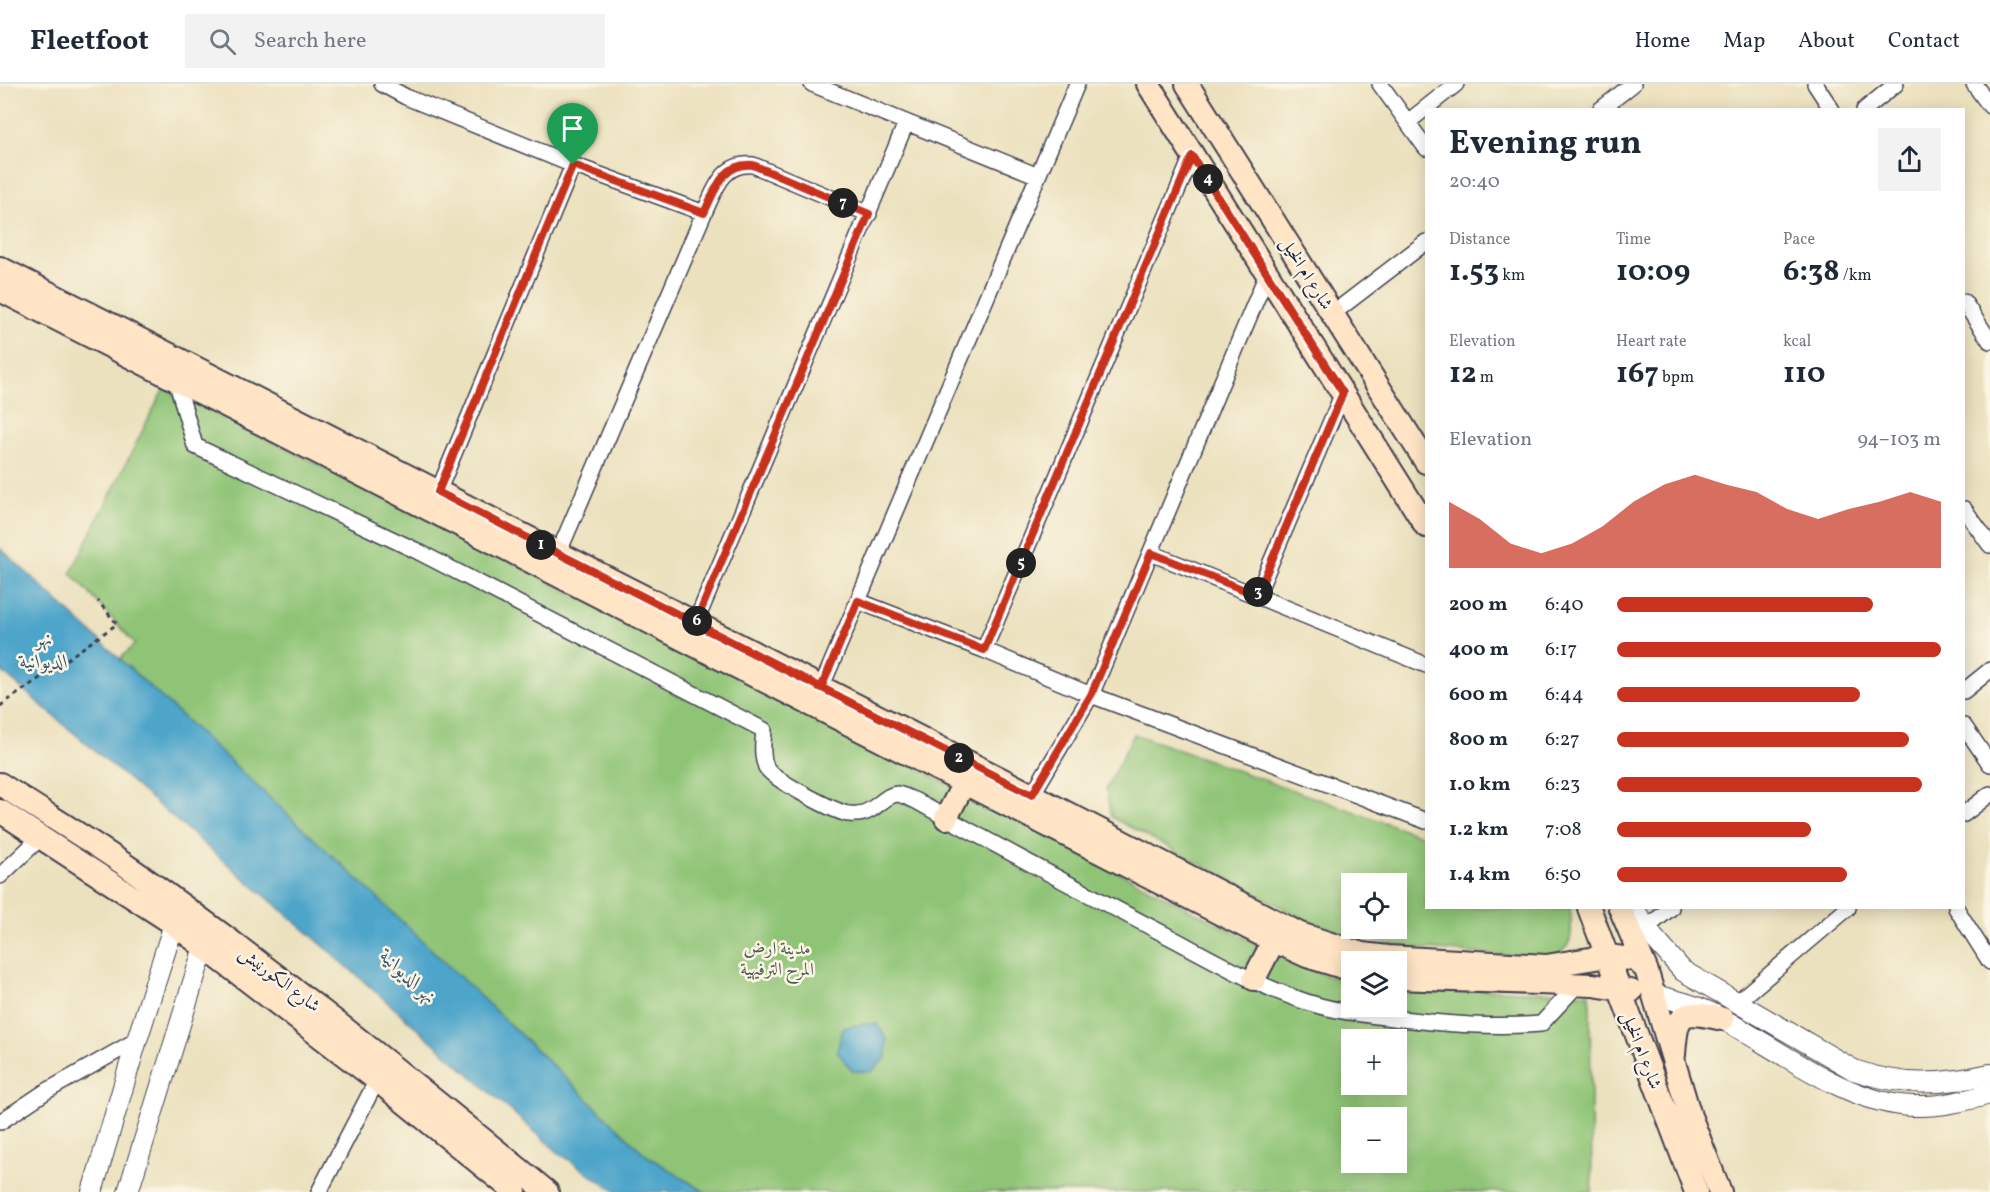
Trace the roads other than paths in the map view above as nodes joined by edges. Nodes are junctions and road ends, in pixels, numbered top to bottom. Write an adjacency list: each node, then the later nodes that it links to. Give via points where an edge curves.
1 (382, 84): 22 (street)
2 (812, 84): 19 (street)
3 (1077, 84): 23 (street)
4 (1148, 84): 21 (main road, شارع ام الخيل)
5 (1187, 84): 31 (main road, شارع ام الخيل)
6 (1380, 84): 18 (street)
7 (1456, 84): 14 (street)
8 (1633, 84): 12 (street)
9 (1815, 84): 15 (street)
10 (1896, 84): 16 (street)
11 (1974, 84): 13 (street)
12 (1610, 106)
13 (1990, 106)
14 (1426, 108)
15 (1831, 108)
16 (1866, 108)
17 (1425, 109): 18 (street)
18 (1408, 122): 20 (street)
19 (906, 123): 23 (street); 25 (street)
20 (1425, 147)
21 (1192, 156): 28 (main road, شارع ام الخيل); 45 (street)
22 (573, 165): 24 (street); 36 (street)
23 (1038, 176): 43 (street)
24 (704, 213): 25 (street, via 720,179 731,168 746,165); 41 (street)
25 (869, 214): 44 (street)
26 (1425, 243): 31 (street)
27 (0, 268): 36 (main road)
28 (1268, 274): 34 (main road, شارع ام الخيل); 40 (street)
29 (0, 290): 33 (main road)
30 (1965, 304): 32 (street)
31 (1332, 314): 35 (main road, شارع ام الخيل)
32 (1990, 341)
33 (176, 380): 53 (main road); 59 (street, via 195,446 415,550 764,730 762,751 766,767 777,779 847,814 875,809 886,798 898,794)
34 (1343, 393): 38 (main road, شارع ام الخيل); 42 (street)
35 (1425, 460)
36 (438, 492): 41 (main road)
37 (1965, 510): 39 (street)
38 (1425, 524)
39 (1988, 538)
40 (1151, 553): 42 (street); 50 (street)
41 (558, 554): 44 (main road)
42 (1257, 595): 46 (street)
43 (858, 601): 45 (street); 48 (street)
44 (695, 624): 48 (main road)
45 (984, 650): 50 (street)
46 (1425, 665)
47 (1990, 670): 49 (street)
48 (821, 688): 56 (main road)
49 (1965, 690)
50 (1091, 695): 56 (street); 60 (street)
51 (1965, 727): 52 (street)
52 (1990, 764)
53 (965, 781): 59 (main road); 73 (main road)
54 (0, 784): 70 (main road, شارع الكورنيش, via 131,869)
55 (1990, 794): 58 (street)
56 (1032, 795): 76 (main road, via 1275,922 1330,945 1362,954 1420,961)
57 (0, 811): 61 (main road, شارع الكورنيش)
58 (1965, 813)
59 (946, 818): 80 (street)
60 (1425, 821)
61 (41, 837): 62 (street); 70 (main road, شارع الكورنيش)
62 (0, 876)
63 (1588, 909): 76 (main road, via 1583,942 1576,954)
64 (1588, 909): 74 (main road, شارع ام الخيل)
65 (1620, 909): 78 (main road, شارع ام الخيل)
66 (1634, 909): 71 (street)
67 (1670, 909): 71 (street)
68 (1847, 909): 84 (street)
69 (1957, 909): 75 (street)
70 (178, 915): 72 (main road, شارع الكورنيش); 86 (street)
71 (1646, 928): 84 (street, via 1683,971)
72 (209, 938): 89 (main road, شارع الكورنيش); 95 (street); 98 (main road, شارع الكورنيش, via 387,1060)
73 (1274, 940): 77 (main road); 80 (main road)
74 (1608, 956): 76 (main road); 78 (main road, via 1637,961); 82 (main road, شارع ام الخيل)
75 (1990, 962)
76 (1557, 965)
77 (1341, 967)
78 (1646, 969): 83 (main road, شارع ام الخيل)
79 (1407, 978): 81 (main road)
80 (1254, 979): 81 (street, via 1321,1006 1482,1027 1542,1024)
81 (1585, 985): 82 (main road); 85 (main road, via 1612,998)
82 (1618, 989): 83 (main road); 85 (main road, شارع ام الخيل)
83 (1654, 995): 84 (street); 87 (main road, شارع ام الخيل)
84 (1730, 1011): 87 (main road, via 1684,1016 1676,1031); 88 (street, via 1876,1078 1928,1083); 90 (street, via 1837,1085 1873,1100 1931,1106)
85 (1628, 1015): 92 (main road, شارع ام الخيل)
86 (137, 1040): 91 (street); 94 (street)
87 (1673, 1062): 93 (main road, شارع ام الخيل)
88 (1990, 1074)
89 (377, 1080): 96 (street); 97 (main road, شارع الكورنيش)
90 (1990, 1094)
91 (0, 1122)
92 (1693, 1184)
93 (1717, 1184)
94 (91, 1191)
95 (129, 1192)
96 (319, 1192)
97 (515, 1192)
98 (547, 1192)

